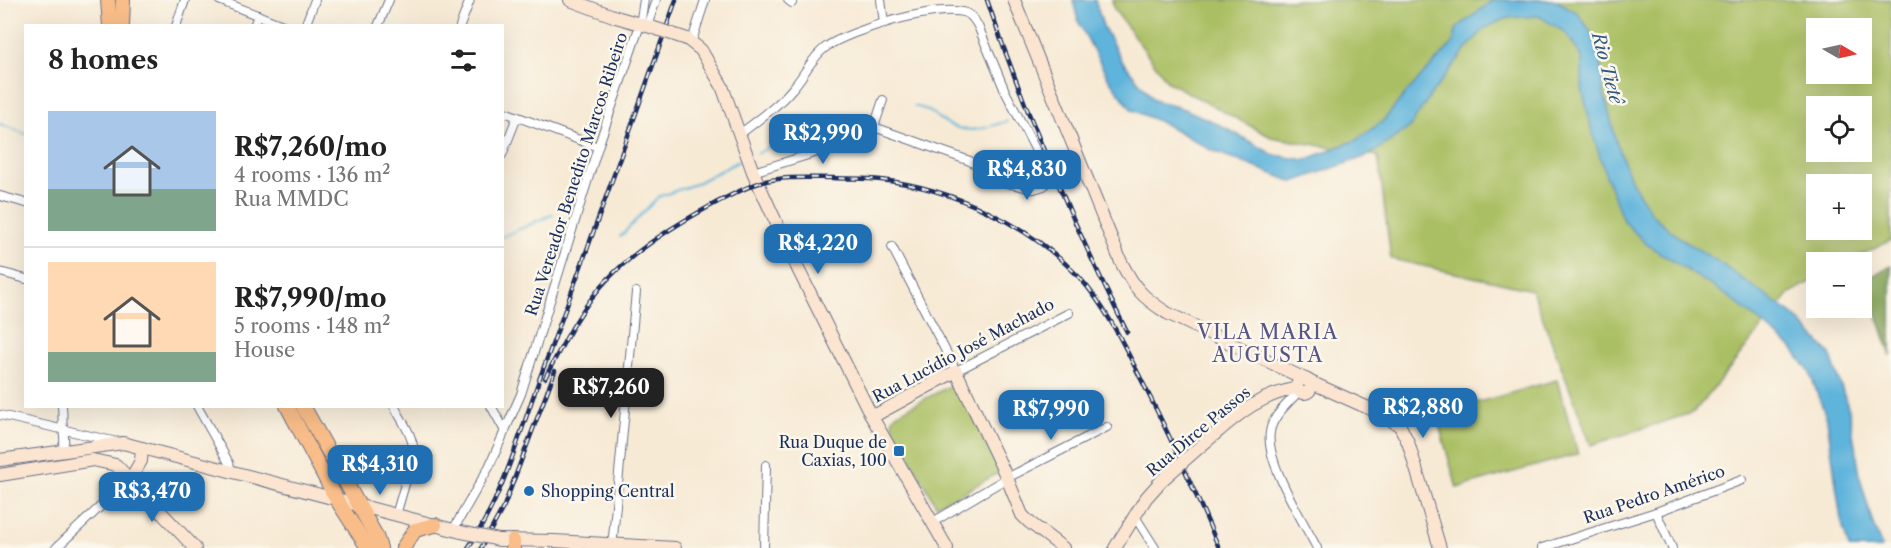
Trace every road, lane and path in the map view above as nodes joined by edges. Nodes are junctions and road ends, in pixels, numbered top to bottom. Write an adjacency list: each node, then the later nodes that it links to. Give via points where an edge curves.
1 (108, 0): 17 (main road)
2 (123, 0): 18 (main road)
3 (185, 0): 19 (street)
4 (219, 0): 14 (street)
5 (315, 0): 22 (street)
6 (390, 0): 23 (street)
7 (470, 0): 24 (street)
8 (570, 0): 25 (main road)
9 (644, 0): 25 (street)
10 (656, 0): 25 (street, Rua Vereador Benedito Marcos Ribeiro)
11 (705, 0): 26 (street)
12 (881, 0): 16 (street)
13 (1014, 0): 43 (main road, via 1132,284 1167,313 1284,369)
14 (237, 3): 15 (street)
15 (258, 15): 20 (street); 21 (street)
16 (884, 23): 30 (street, via 942,12 961,12 974,19 1041,163 1046,177 1044,186 1034,189 1007,183 970,161); 31 (street, via 851,33 825,48 784,98)
17 (110, 24)
18 (122, 24)
19 (177, 24)
20 (255, 24)
21 (280, 24)
22 (306, 24)
23 (379, 24)
24 (461, 24)
25 (647, 26): 26 (main road, bridge); 32 (street, Rua Vereador Benedito Marcos Ribeiro)
26 (689, 40): 31 (main road, via 701,50 717,75)
27 (883, 100): 30 (street)
28 (504, 112): 29 (street)
29 (517, 117): 32 (street); 33 (street)
30 (874, 127): 34 (street, via 863,138)
31 (740, 134): 34 (main road)
32 (598, 147): 54 (street, Rua Vereador Benedito Marcos Ribeiro, via 531,364)
33 (504, 149)
34 (753, 172): 51 (main road)
35 (0, 196): 36 (street)
36 (24, 202)
37 (892, 247): 42 (street)
38 (0, 272): 39 (street)
39 (24, 278)
40 (636, 292): 76 (street)
41 (1069, 312): 42 (street, Rua Lucídio José Machado)
42 (956, 371): 51 (main road, Rua Lucídio José Machado); 64 (main road)
43 (1302, 385): 70 (main road, Rua Dirce Passos, bridge, via 1257,401 1162,480); 86 (street, via 1275,418 1270,447 1275,465); 87 (main road, via 1332,390 1400,426)
44 (62, 408): 53 (street)
45 (197, 408): 61 (street)
46 (288, 408): 66 (main road)
47 (304, 408): 67 (main road)
48 (395, 408): 69 (street, via 410,434 414,453)
49 (492, 408): 54 (street)
50 (0, 415): 53 (street)
51 (872, 417): 71 (main road)
52 (1107, 427): 64 (street)
53 (63, 429): 55 (street); 57 (street, via 64,444)
54 (505, 431): 73 (street, Rua Vereador Benedito Marcos Ribeiro)
55 (123, 443): 56 (main road); 57 (main road); 59 (main road, via 117,451)
56 (142, 448): 61 (main road); 63 (main road, via 141,461)
57 (58, 453): 58 (main road)
58 (0, 460)
59 (116, 465): 62 (main road, via 93,460); 63 (main road)
60 (766, 465): 81 (street)
61 (231, 471): 66 (main road)
62 (0, 475)
63 (131, 478): 77 (street); 78 (main road)
64 (1007, 478): 71 (street); 83 (main road, via 1022,515)
65 (1742, 480): 68 (street, Rua Pedro Américo)
66 (338, 500): 67 (main road); 75 (main road)
67 (357, 505): 69 (main road); 75 (main road)
68 (1656, 512): 88 (street, Rua Pedro Américo); 89 (street)
69 (396, 515): 72 (main road)
70 (1134, 515): 84 (main road, Rua Dirce Passos); 85 (street)
71 (933, 522): 82 (main road)
72 (435, 525): 73 (main road); 79 (main road, via 415,530)
73 (457, 531): 74 (main road, bridge)
74 (509, 543): 76 (main road, via 548,541)
75 (376, 547)
76 (612, 547): 80 (main road)
77 (56, 548)
78 (195, 548)
79 (403, 548)
80 (675, 548)
81 (764, 548)
82 (947, 548)
83 (1063, 548)
84 (1115, 548)
85 (1155, 548)
86 (1317, 548)
87 (1440, 548)
88 (1542, 548)
89 (1672, 548)

